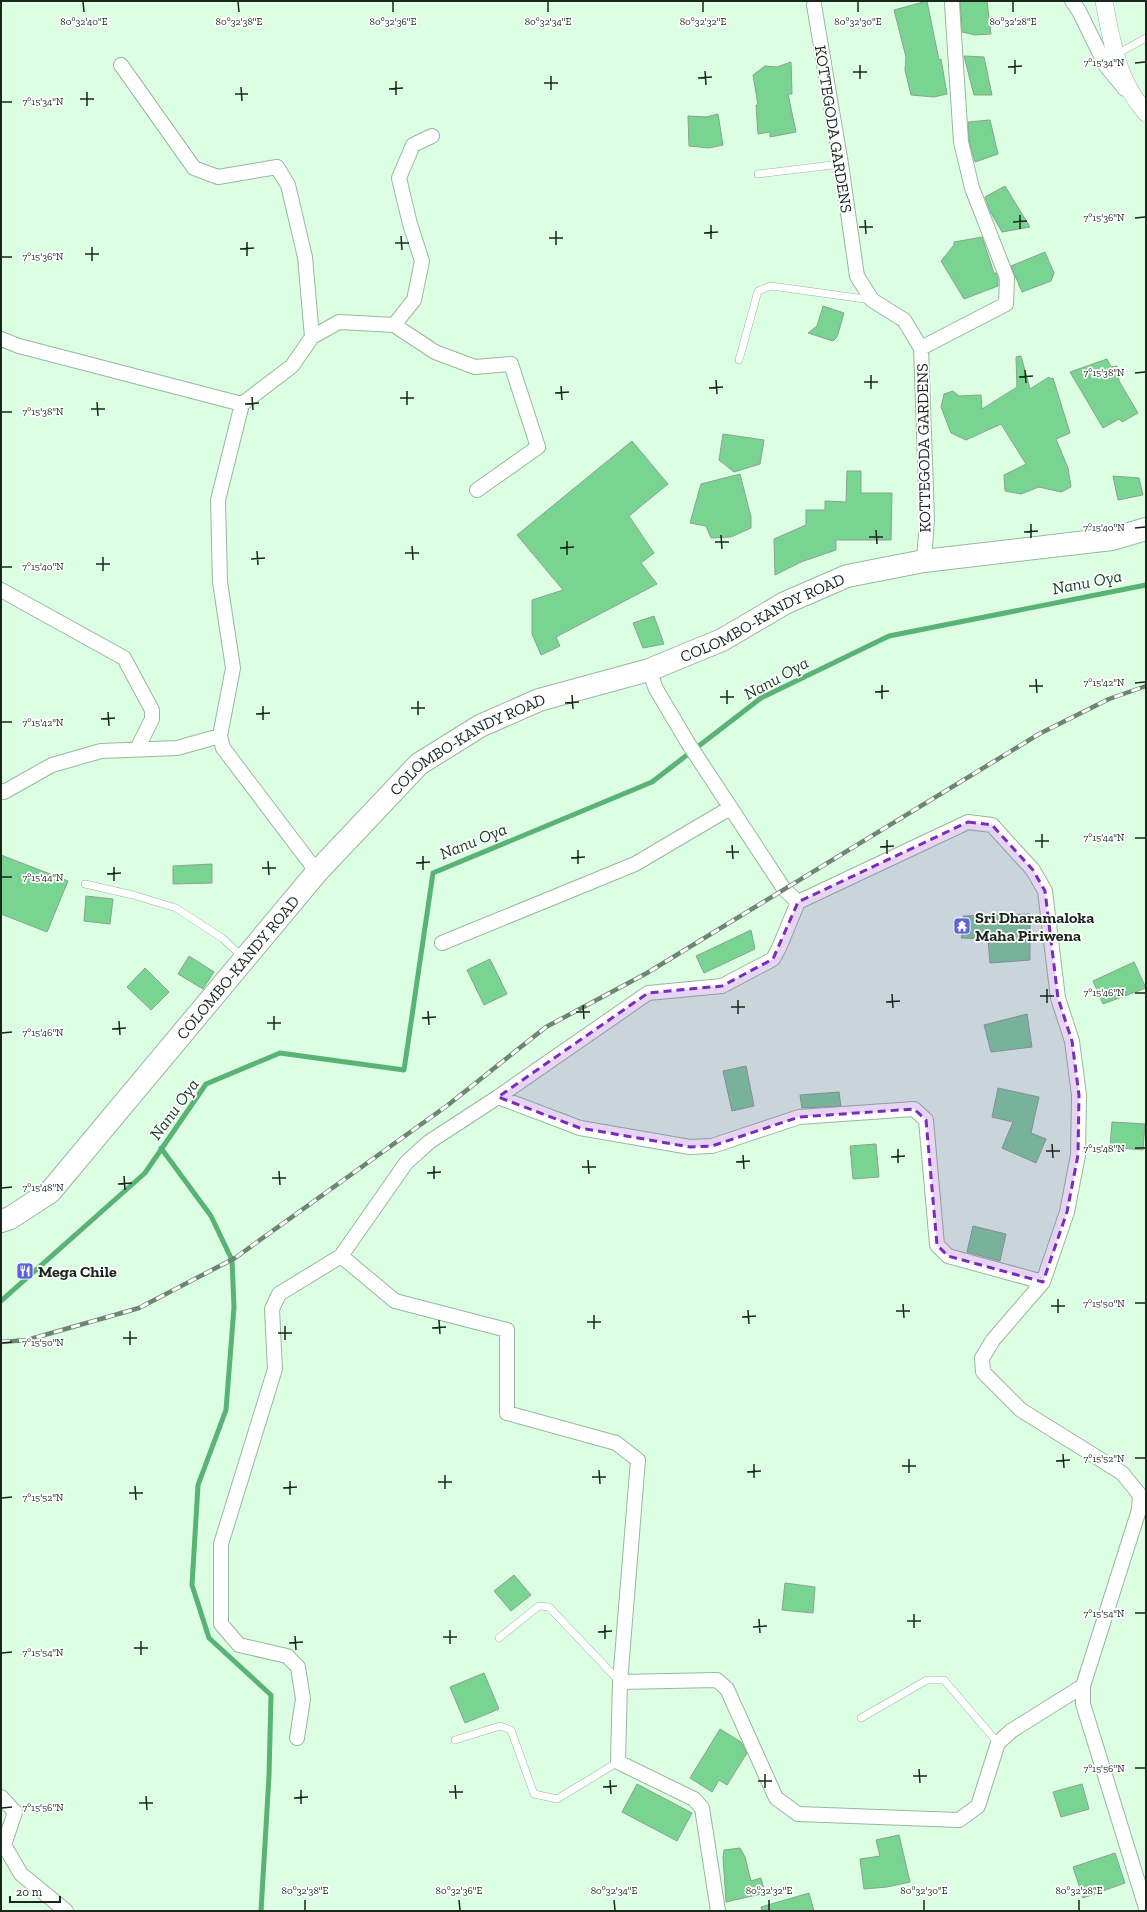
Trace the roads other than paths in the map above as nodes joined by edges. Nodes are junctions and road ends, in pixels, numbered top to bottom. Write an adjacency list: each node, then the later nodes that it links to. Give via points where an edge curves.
1 (1072, 1): 8 (street, via 1106,66)
2 (1104, 1): 6 (street)
3 (952, 4): 17 (street, via 961,142 972,188 1007,278 1006,304)
4 (814, 5): 11 (street, KOTTEGODA GARDENS)
5 (1146, 38): 6 (lane)
6 (1115, 55): 8 (street)
7 (121, 65): 15 (street, via 194,168 218,177 277,168 288,186 305,258)
8 (1133, 98): 9 (street)
9 (1146, 113)
10 (432, 136): 14 (street, via 413,145 398,178 422,262 414,300)
11 (841, 164): 12 (lane); 13 (street, KOTTEGODA GARDENS, via 857,276)
12 (758, 174)
13 (872, 300): 17 (street, KOTTEGODA GARDENS, via 904,320); 18 (lane, via 771,286 758,290)
14 (394, 325): 15 (street, via 339,322); 20 (street, via 435,352 475,366 511,364 538,447)
15 (312, 337): 19 (street, via 292,366)
16 (1, 340): 19 (street)
17 (921, 348): 22 (street, KOTTEGODA GARDENS, via 927,519)
18 (739, 360)
19 (242, 404): 25 (street, via 218,500 220,582 233,668)
20 (477, 490)
21 (1146, 529): 22 (highway, COLOMBO-KANDY ROAD, via 1112,539)
22 (924, 561): 24 (highway, COLOMBO-KANDY ROAD, via 847,576 785,603 722,640)
23 (1, 590): 26 (street, via 124,658 152,710 152,719)
24 (649, 670): 28 (street, via 656,689); 29 (highway, COLOMBO-KANDY ROAD, via 539,700 480,726 419,764)
25 (220, 736): 26 (street, via 176,748); 29 (street, via 223,748)
26 (137, 749): 27 (street, via 100,751 52,765 4,792)
27 (1, 791)
28 (730, 808): 31 (street, via 784,889); 32 (street, via 635,864)
29 (317, 872): 33 (highway, COLOMBO-KANDY ROAD)
30 (85, 884): 33 (lane, via 176,908 222,938)
31 (798, 902): 34 (street, via 773,959 722,986 648,993); 37 (street, via 968,822 992,825 1033,870 1045,891 1058,998 1072,1041 1079,1096 1078,1155 1067,1212)
32 (442, 943)
33 (245, 959): 35 (highway, COLOMBO-KANDY ROAD, via 50,1192 10,1218)
34 (498, 1097): 36 (street, via 429,1142 406,1163); 37 (street, via 580,1128 690,1147 712,1146 799,1117 914,1109 926,1120 937,1245 948,1256)
35 (1, 1220)
36 (341, 1256): 40 (street, via 395,1301 507,1330 507,1413 616,1443 638,1460); 43 (street, via 279,1294 272,1309 275,1369 221,1544 220,1624 239,1645 287,1656 298,1667 302,1699)
37 (1043, 1282): 38 (street, via 993,1340 982,1358 983,1372 1021,1410 1122,1473)
38 (1143, 1494): 41 (street)
39 (499, 1638): 40 (lane, via 539,1606 549,1607)
40 (620, 1682): 45 (street, via 717,1680 728,1689 776,1798 798,1814 959,1820 978,1806); 46 (street)
41 (1083, 1686): 45 (street, via 1011,1731); 48 (street, via 1083,1704)
42 (862, 1718): 45 (lane, via 927,1680 944,1680)
43 (297, 1738)
44 (455, 1740): 46 (lane, via 500,1726 511,1730 534,1794 557,1799)
45 (998, 1743)
46 (618, 1762): 50 (street, via 694,1799 702,1808)
47 (1, 1797): 49 (street, via 15,1812 4,1845 21,1874)
48 (1146, 1908)
49 (66, 1911)
50 (718, 1911)

